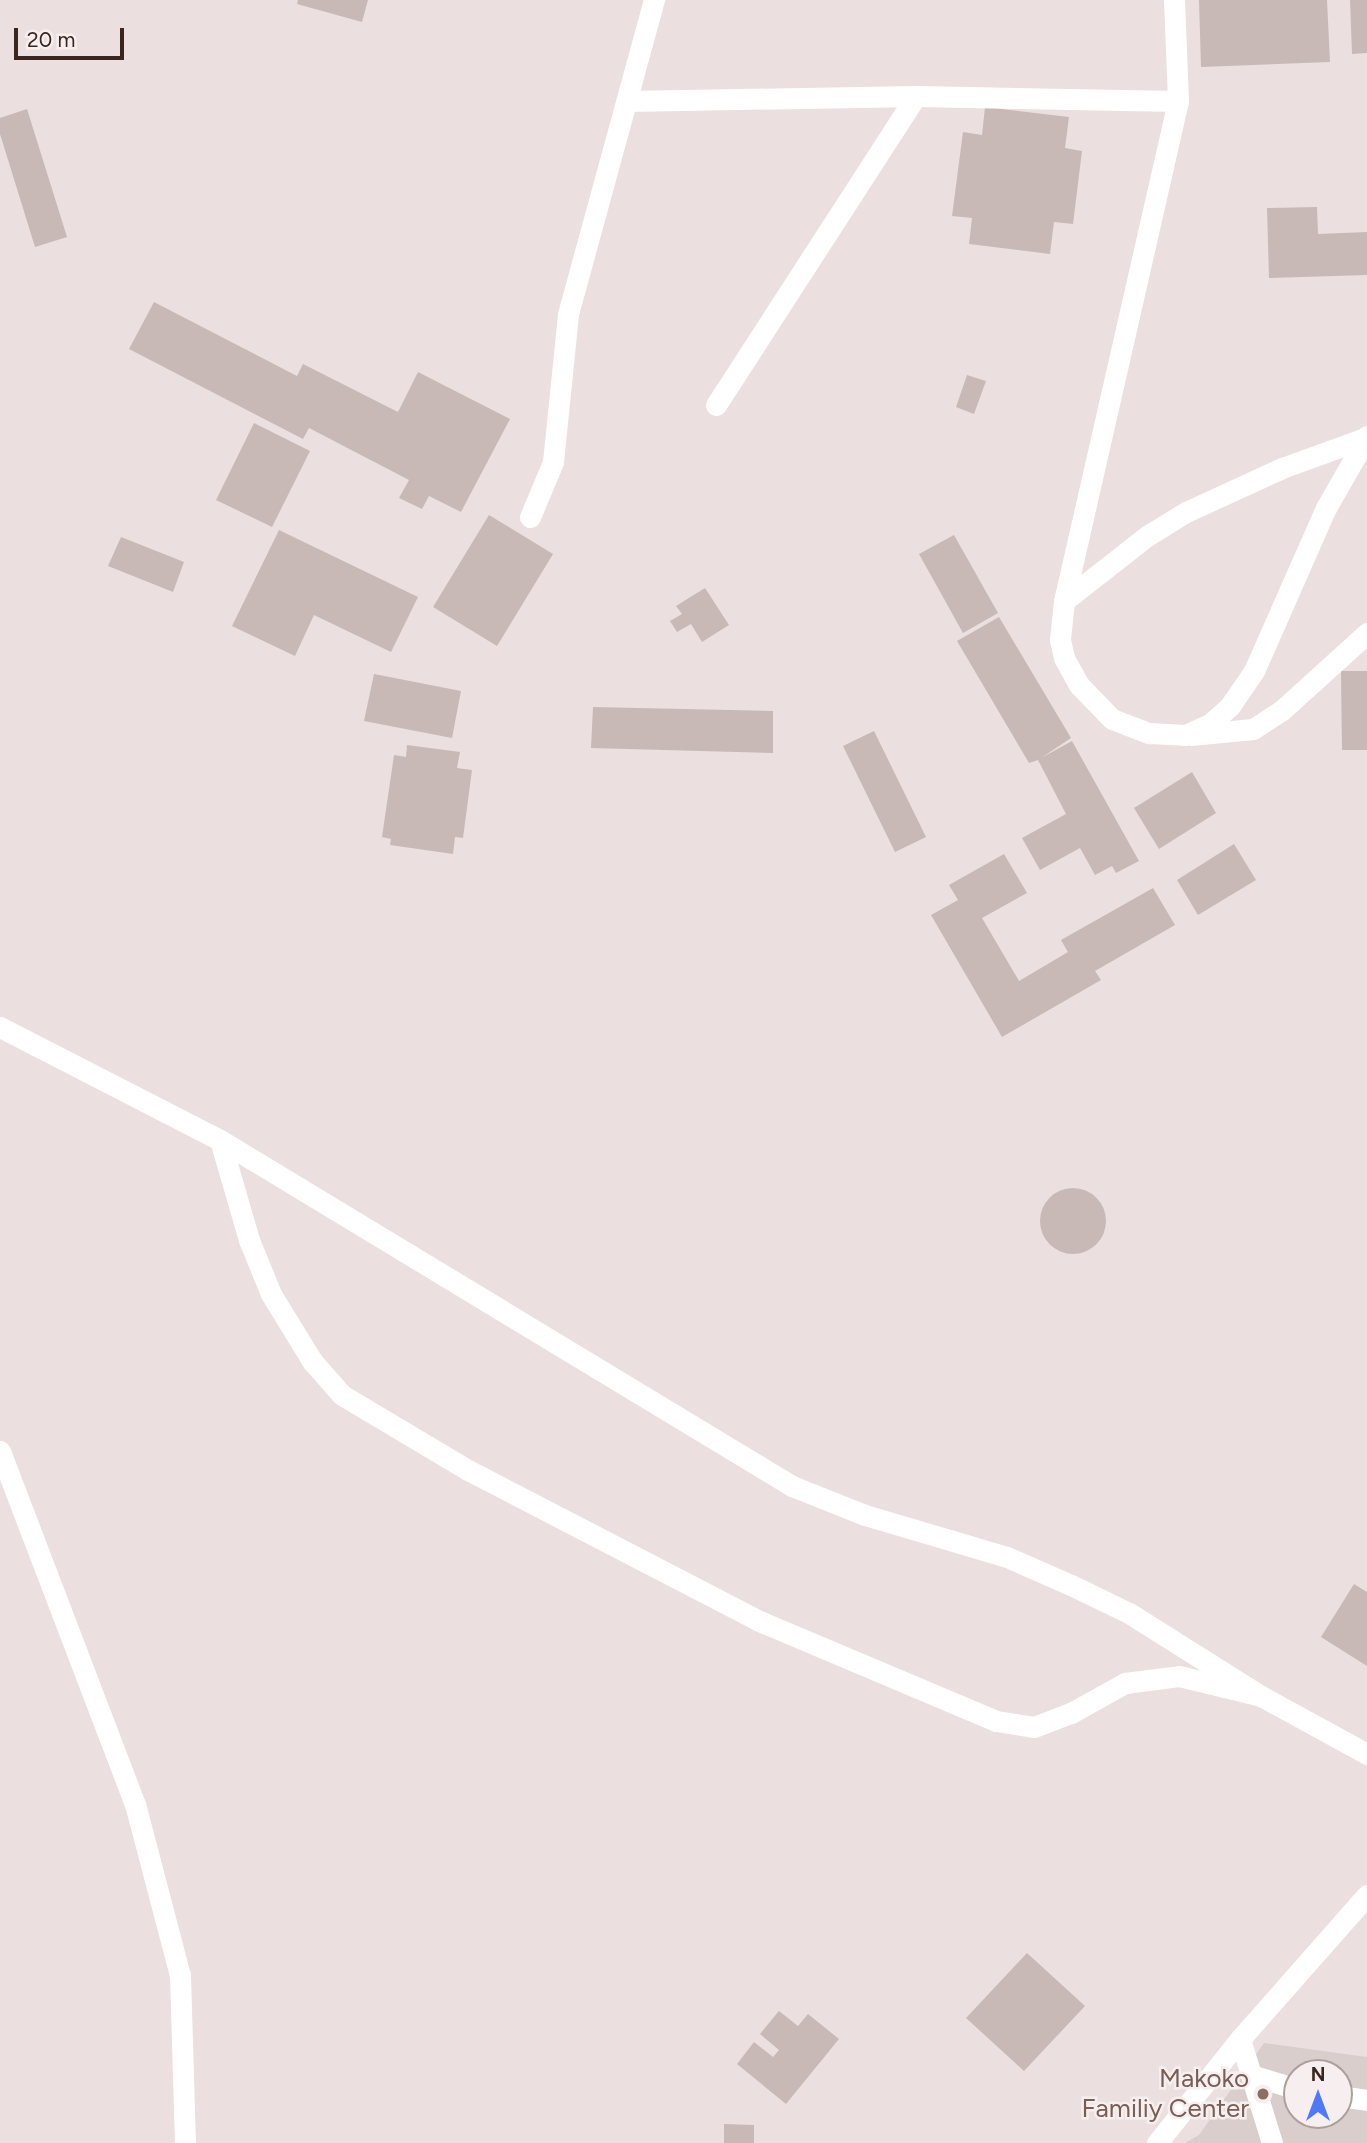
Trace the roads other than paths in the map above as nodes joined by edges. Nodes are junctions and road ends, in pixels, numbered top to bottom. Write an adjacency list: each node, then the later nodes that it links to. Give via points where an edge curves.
1 (654, 0): 4 (street)
2 (1174, 0): 5 (street)
3 (916, 96): 4 (street); 5 (street); 6 (street)
4 (627, 101): 8 (street, via 590,222 563,337 553,462)
5 (1178, 101): 9 (street)
6 (716, 405)
7 (1366, 437): 9 (street, via 1282,468 1186,512 1147,536); 11 (street, via 1326,508 1255,671 1230,706 1210,724)
8 (530, 517)
9 (1065, 601): 11 (street, via 1060,640 1064,659 1079,685 1112,719 1149,733)
10 (1367, 634): 11 (street, via 1281,712 1253,729)
11 (1185, 735)
12 (6, 1033): 13 (street)
13 (220, 1140): 15 (street, via 792,1486 865,1515 1007,1558 1071,1585 1129,1613); 15 (street, via 249,1240 271,1294 312,1361 342,1395 468,1470 757,1620 996,1721 1034,1727 1125,1683 1154,1676 1179,1676)
14 (0, 1451): 21 (street, via 135,1804 180,1975)
15 (1261, 1696): 16 (street)
16 (1367, 1754)
17 (1367, 1895): 18 (street)
18 (1240, 2039): 19 (street); 22 (street)
19 (1251, 2075): 20 (street); 23 (street)
20 (1283, 2085)
21 (186, 2143)
22 (1157, 2143)
23 (1272, 2143)

